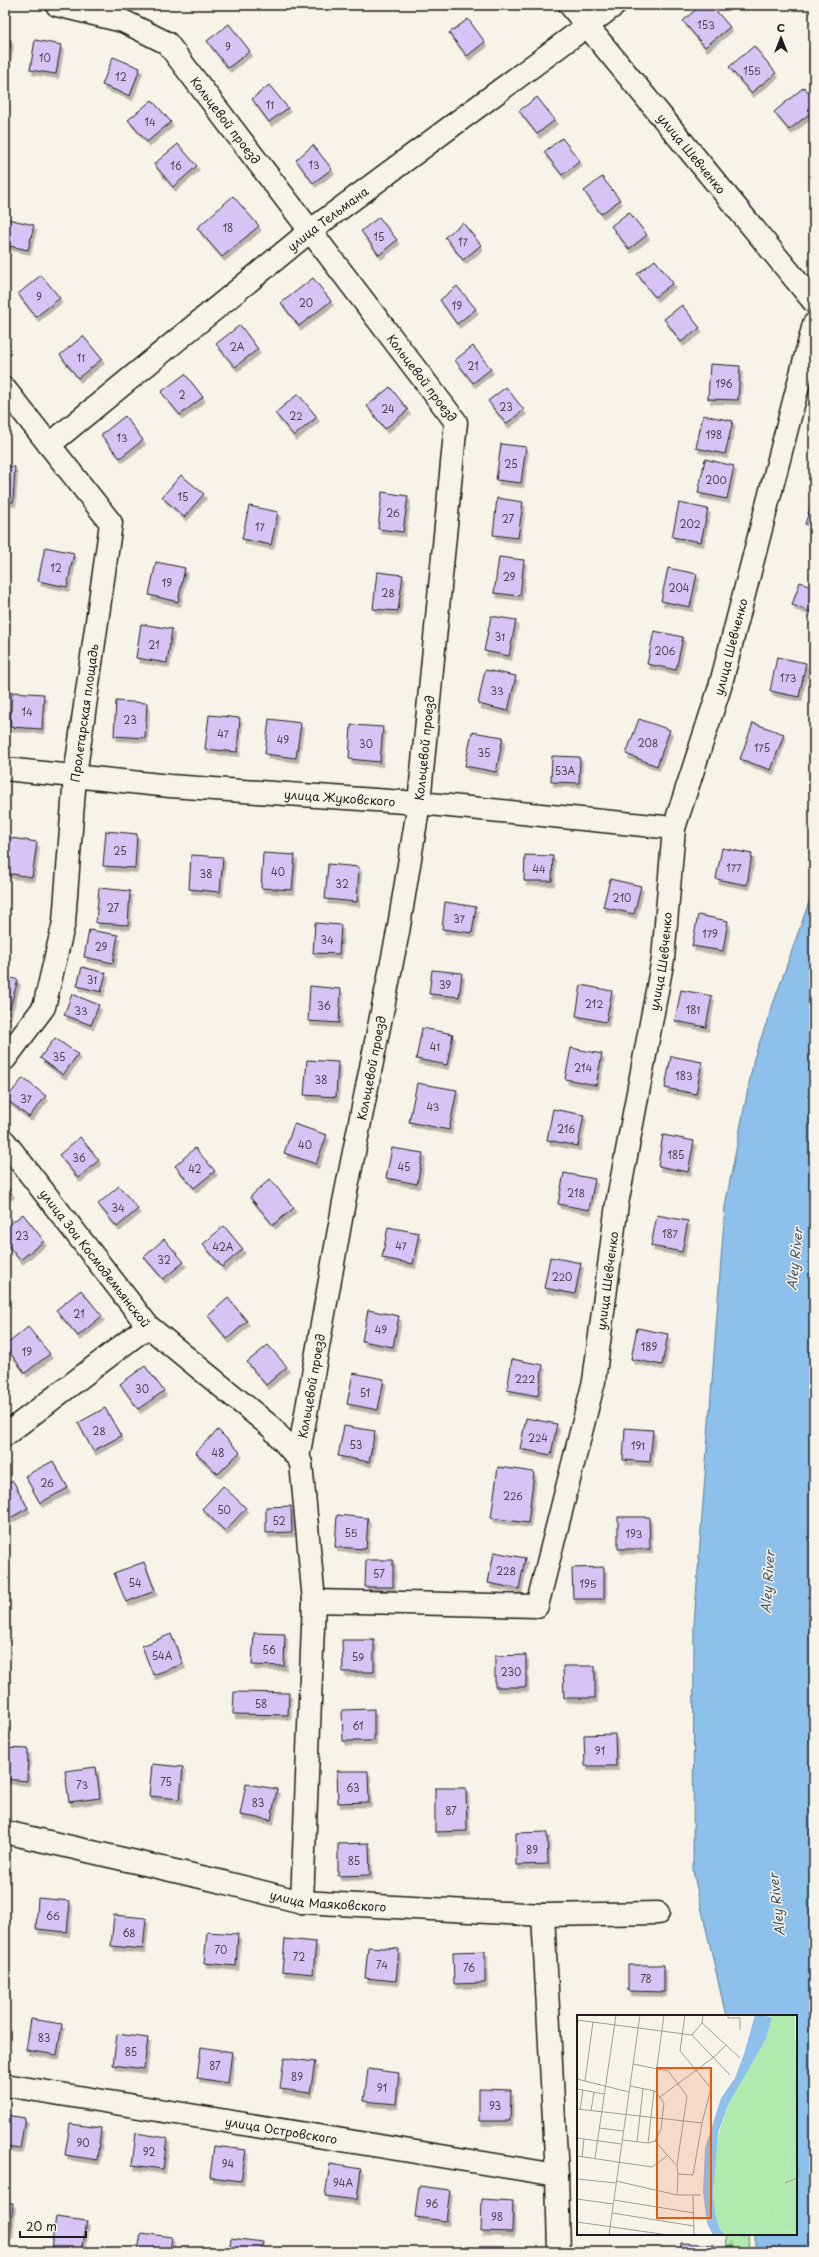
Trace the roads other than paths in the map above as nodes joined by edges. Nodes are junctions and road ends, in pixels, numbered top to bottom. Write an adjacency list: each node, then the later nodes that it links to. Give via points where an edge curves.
1 (57, 5): 5 (street, Кольцевой проезд, via 123,21 167,43)
2 (570, 5): 4 (street, улица Шевченко)
3 (615, 5): 4 (street, улица Тельмана)
4 (586, 25): 5 (street, улица Тельмана); 6 (street, улица Шевченко)
5 (310, 231): 9 (street, улица Тельмана); 12 (street, Кольцевой проезд, via 456,422)
6 (814, 302)
7 (814, 324): 13 (street, улица Шевченко, via 720,688)
8 (5, 390): 9 (street, Пролетарская площадь)
9 (49, 445): 11 (street, Пролетарская площадь, via 111,523)
10 (5, 769): 11 (street, улица Жуковского)
11 (75, 776): 12 (street, улица Жуковского, via 170,786); 14 (street, Пролетарская площадь, via 64,922 44,1007)
12 (419, 803): 13 (street, улица Жуковского); 18 (street, Кольцевой проезд, via 398,932 344,1202)
13 (674, 828): 19 (street, улица Шевченко, via 663,959 617,1204 594,1381 537,1606)
14 (5, 1059)
15 (5, 1142): 16 (street, улица Зои Космодемьянской)
16 (148, 1326): 17 (street, улица Зои Космодемьянской); 18 (street, Кольцевой проезд, via 271,1427)
17 (5, 1435)
18 (298, 1458): 19 (street, via 301,1463)
19 (314, 1601): 21 (street)
20 (5, 1832): 21 (street, улица Маяковского)
21 (302, 1902): 23 (street, улица Маяковского)
22 (658, 1913): 23 (street, улица Маяковского)
23 (543, 1915): 25 (street)
24 (5, 2085): 25 (street, улица Островского)
25 (557, 2175): 26 (street)
26 (559, 2252)

